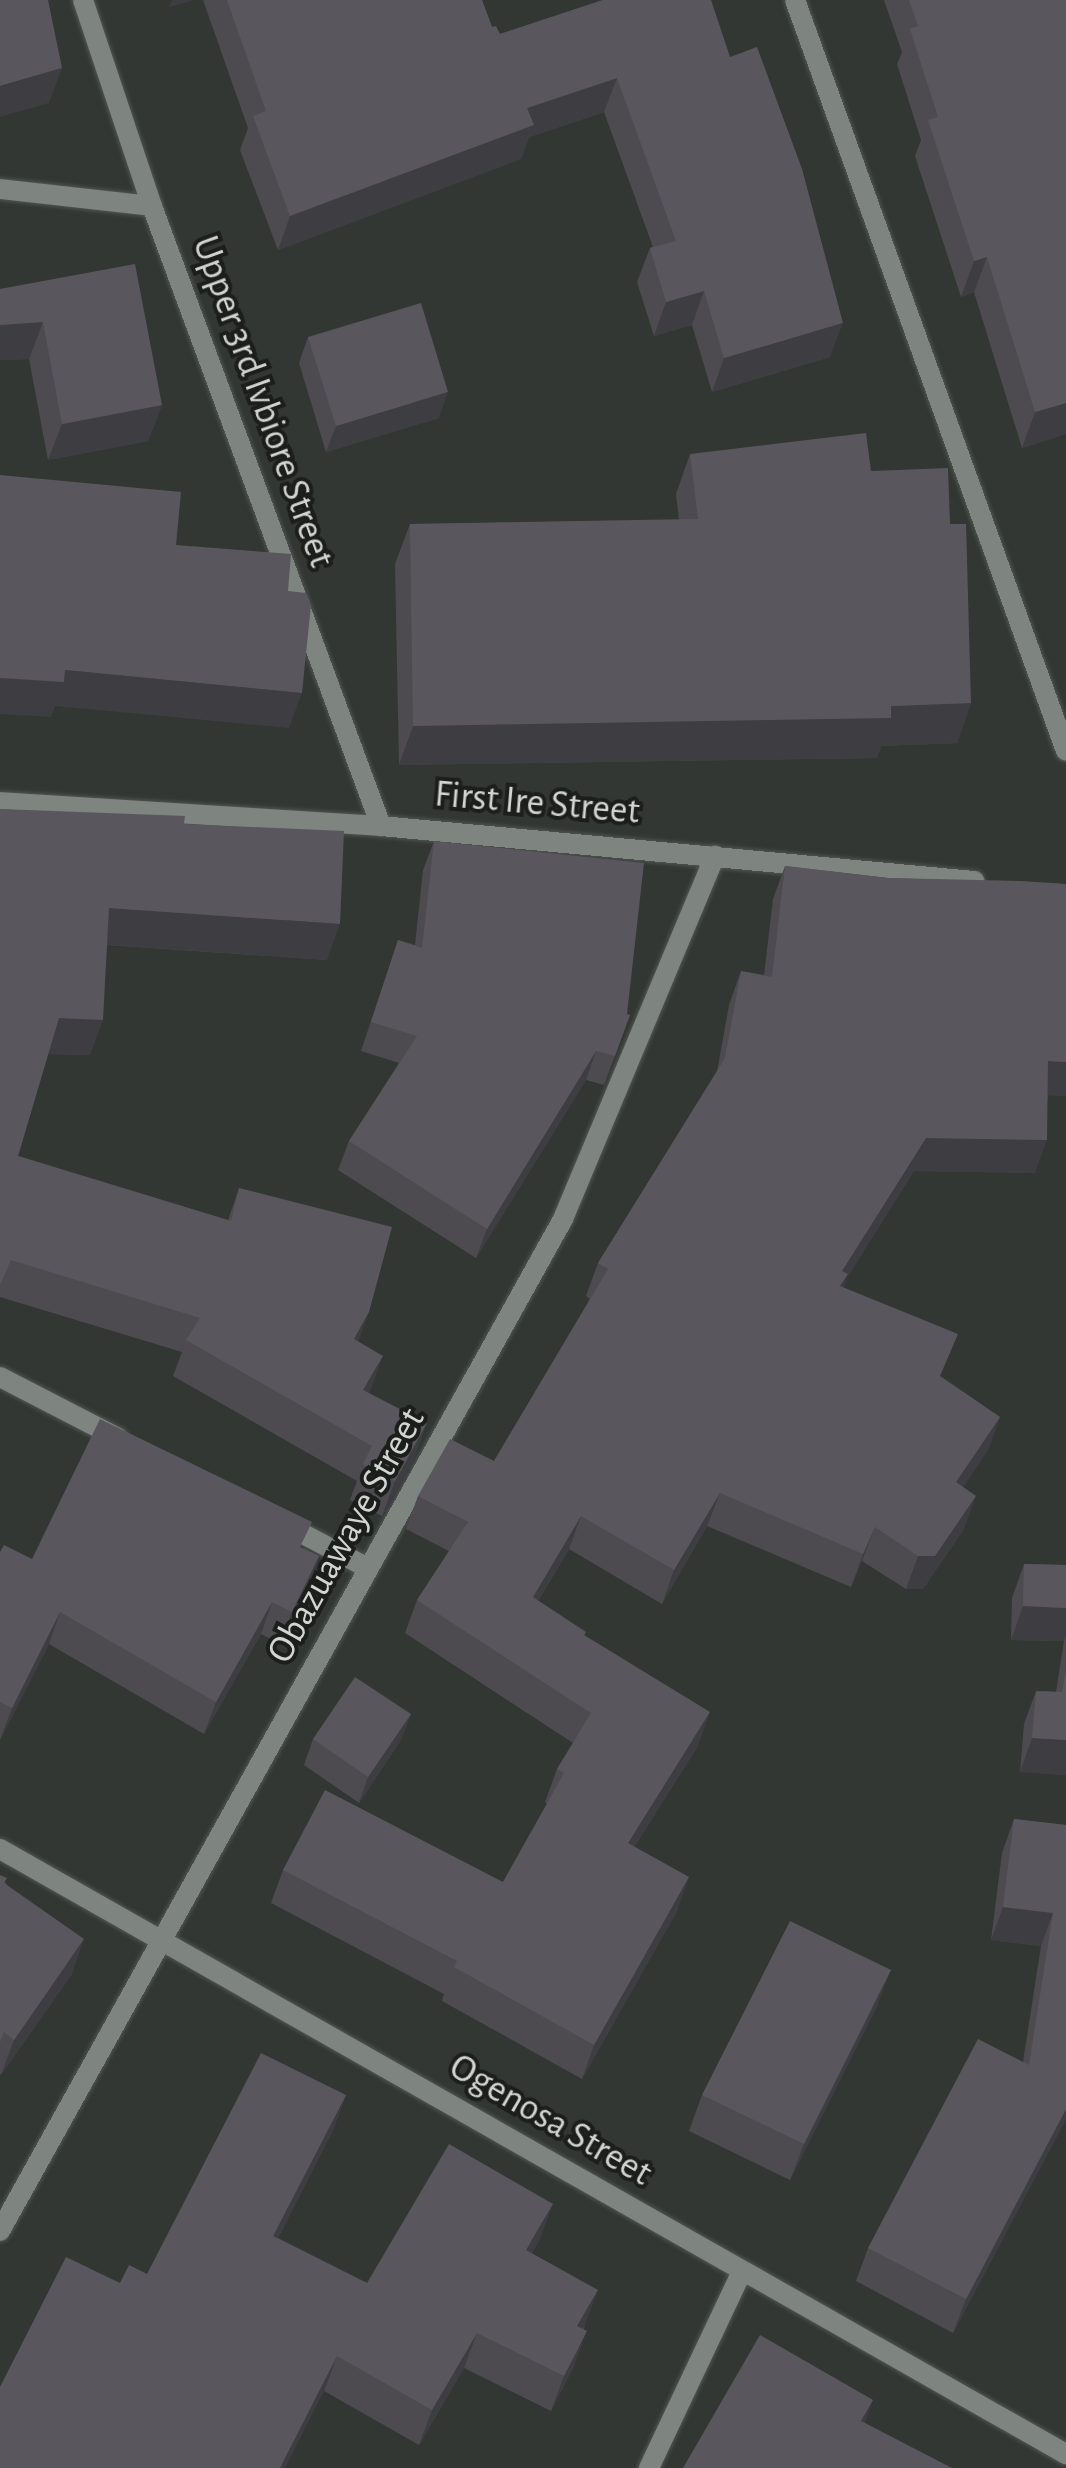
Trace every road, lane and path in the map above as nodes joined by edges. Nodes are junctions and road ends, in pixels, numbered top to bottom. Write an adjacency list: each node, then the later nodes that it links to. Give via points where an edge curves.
1 (82, 0): 4 (street, Upper 3rd Ivbiore Street)
2 (795, 0): 5 (street)
3 (0, 189): 4 (street)
4 (152, 206): 7 (street, Upper 3rd Ivbiore Street)
5 (1066, 751)
6 (0, 802): 7 (street, First Ire Street)
7 (380, 826): 8 (street, First Ire Street)
8 (715, 856): 9 (street, First Ire Street); 13 (street, Obazuawaye Street, via 563,1219)
9 (988, 883)
10 (0, 1377): 11 (street)
11 (140, 1450)
12 (263, 1514): 13 (street)
13 (368, 1568): 15 (street, Obazuawaye Street)
14 (0, 1850): 15 (street, Ogenosa Street)
15 (161, 1940): 16 (street, Obazuawaye Street); 17 (street, Ogenosa Street)
16 (0, 2231)
17 (742, 2271): 18 (street, Ogenosa Street); 19 (street)
18 (1066, 2454)
19 (649, 2468)

